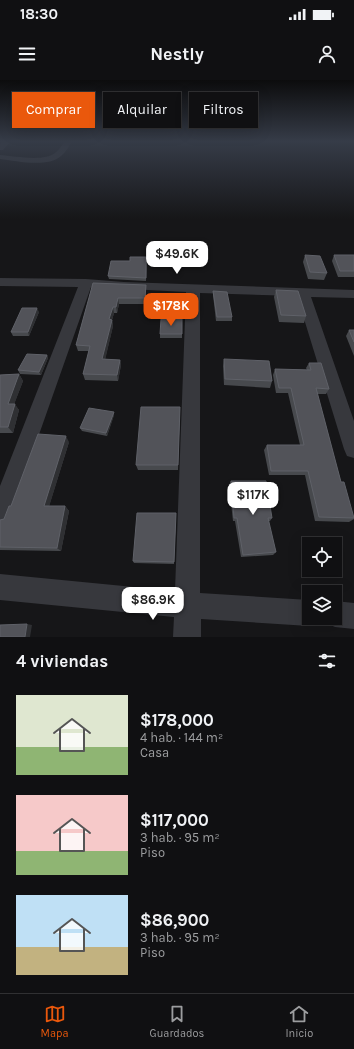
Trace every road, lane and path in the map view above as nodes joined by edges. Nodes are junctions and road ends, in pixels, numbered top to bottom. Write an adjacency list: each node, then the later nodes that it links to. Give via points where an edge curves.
1 (0, 282): 2 (street)
2 (86, 284): 3 (street); 7 (street)
3 (193, 288): 4 (street); 9 (street)
4 (303, 293): 5 (street); 6 (street)
5 (354, 294)
6 (354, 449)
7 (0, 514)
8 (0, 587): 9 (street)
9 (187, 605): 10 (street); 13 (street)
10 (302, 613)
11 (342, 615): 12 (street)
12 (354, 616)
13 (187, 637)

